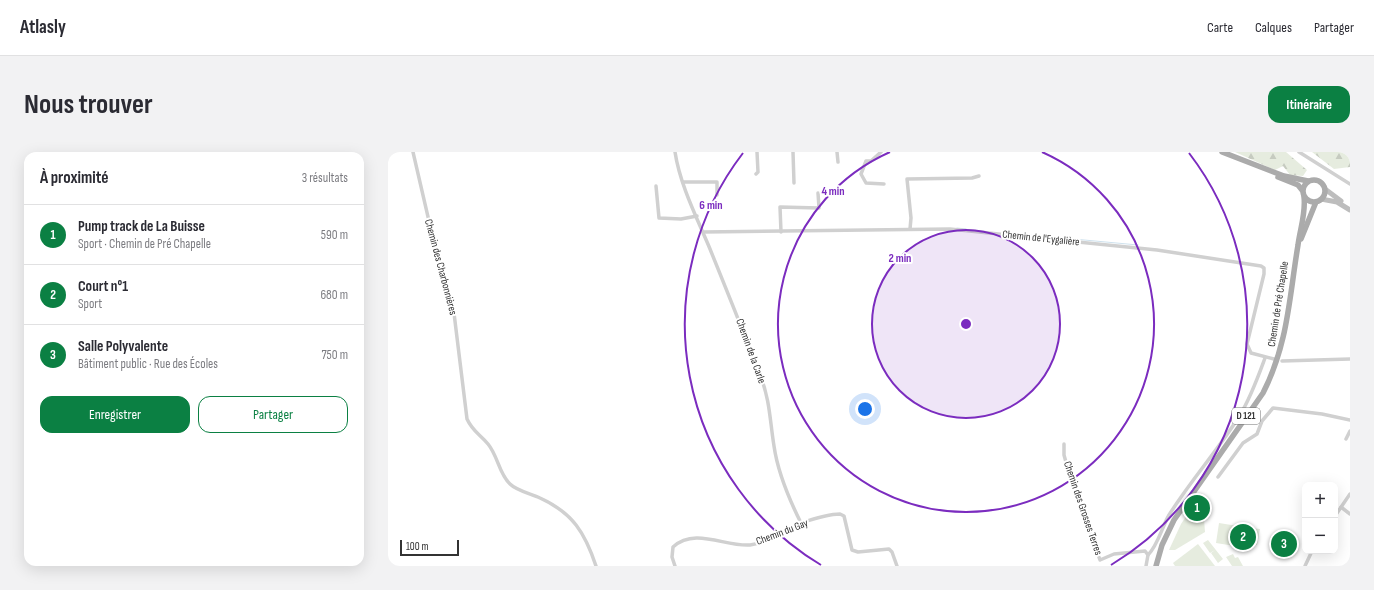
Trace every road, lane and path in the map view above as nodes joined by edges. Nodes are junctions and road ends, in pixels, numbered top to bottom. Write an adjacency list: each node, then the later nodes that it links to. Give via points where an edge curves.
1 (413, 152): 47 (street, Chemin des Charbonnières, via 438,260 453,305 468,419 472,429 489,445 510,485 553,504 571,517 589,545)
2 (675, 152): 14 (street, Chemin de la Carle)
3 (756, 152): 11 (street)
4 (793, 152): 15 (street)
5 (837, 152): 9 (street)
6 (881, 152): 16 (street, via 871,161 866,161 861,174 866,183)
7 (1222, 152): 10 (main road)
8 (1299, 152): 17 (street)
9 (838, 162)
10 (1265, 170): 13 (main road); 20 (main road, via 1286,182 1298,185)
11 (756, 174)
12 (979, 176): 27 (street, via 906,179)
13 (1308, 181): 19 (main road, via 1319,181); 20 (main road)
14 (683, 182): 22 (street, via 717,182); 26 (street, Chemin de la Carle)
15 (794, 183)
16 (884, 184)
17 (1350, 184)
18 (656, 186): 26 (street, via 659,218 681,219)
19 (1325, 189): 24 (main road); 25 (main road)
20 (1302, 190): 23 (main road)
21 (818, 193): 29 (street, via 819,208 780,207)
22 (717, 195)
23 (1304, 197): 24 (main road, via 1311,202); 30 (main road, Chemin de Pré Chapelle / D 121, via 1306,208)
24 (1318, 201): 25 (main road, via 1337,202); 30 (main road, Chemin de Pré Chapelle / D 121)
25 (1350, 209)
26 (696, 216): 28 (street, Chemin de la Carle)
27 (910, 229): 29 (street, Chemin de l'Eygalière); 31 (street, Chemin de l'Eygalière, via 950,229 1125,247 1261,266 1264,268 1264,274 1247,344 1251,354)
28 (703, 232): 29 (street, Chemin de l'Eygalière); 44 (street, Chemin de la Carle, via 760,375 768,400 780,474)
29 (781, 232)
30 (1297, 251): 51 (main road, Chemin de Pré Chapelle / D 121, via 1283,340 1273,372 1263,393 1174,520 1162,545)
31 (1265, 358): 32 (street, Chemin de l'Eygalière); 46 (street, via 1240,416 1169,516 1153,550)
32 (1274, 359)
33 (1350, 360): 34 (street)
34 (1282, 361)
35 (1350, 420): 39 (street, via 1273,408 1262,421 1257,434 1242,443)
36 (1350, 431): 37 (street)
37 (1346, 439)
38 (1064, 444): 46 (street, Chemin des Grosses Terres, via 1064,455 1071,480 1100,560 1114,554 1145,551)
39 (1218, 477)
40 (1350, 494): 41 (street)
41 (1341, 507): 42 (street); 43 (street)
42 (1338, 512)
43 (1350, 514)
44 (801, 523): 48 (street, Chemin du Gay, via 769,539 750,545 710,538 694,538 678,543 673,547); 49 (street, Chemin du Gay, via 840,514 844,516 852,550 858,552 889,549)
45 (1311, 554): 52 (street)
46 (1148, 555): 50 (street)
47 (596, 566)
48 (675, 566)
49 (897, 566)
50 (1146, 566)
51 (1156, 566)
52 (1305, 566)

